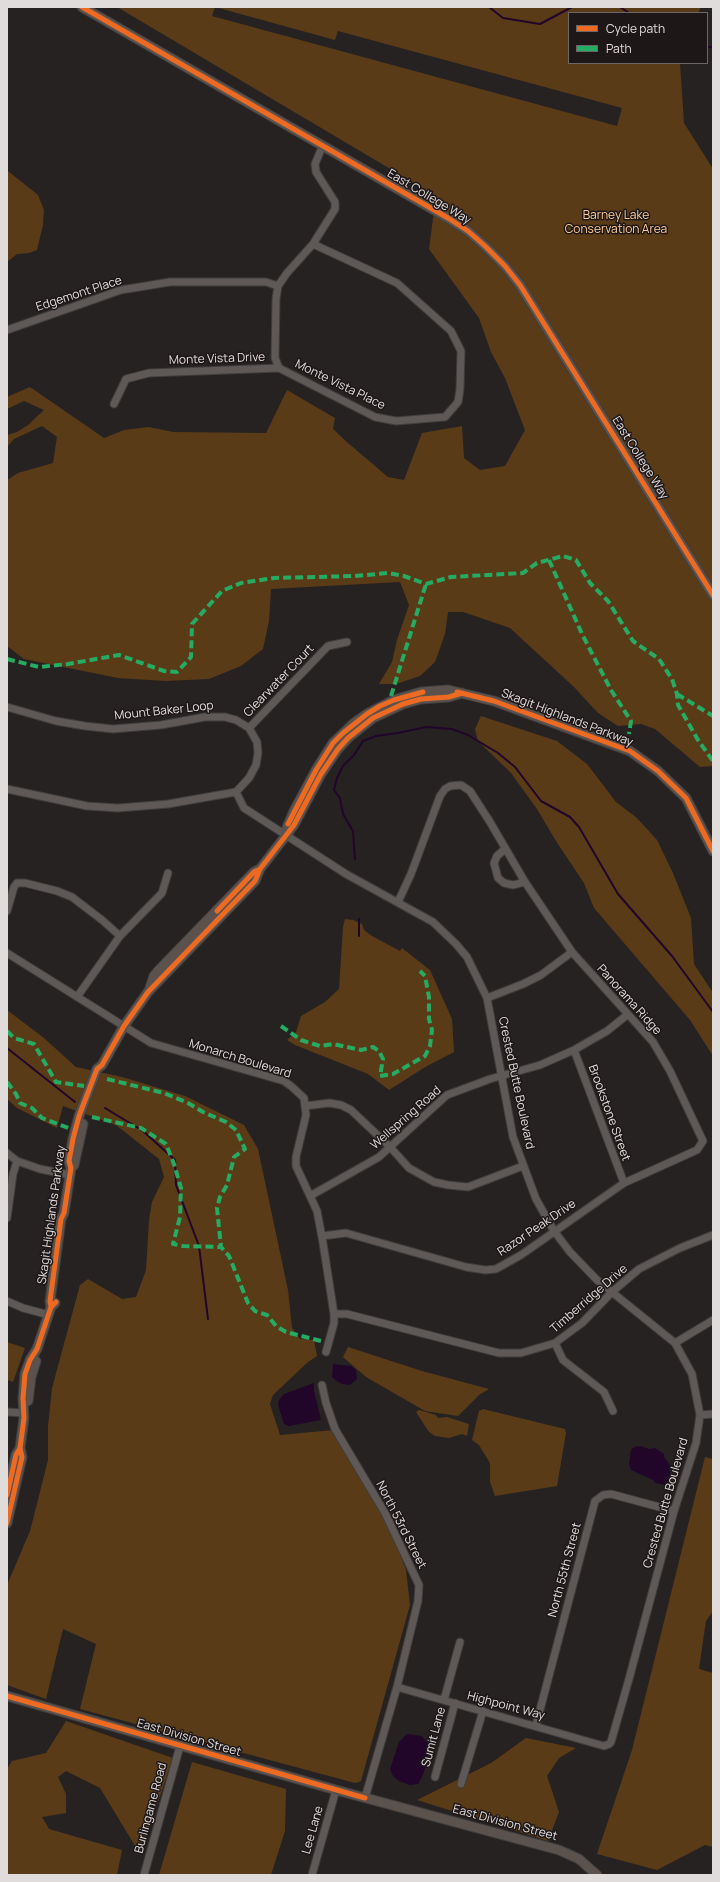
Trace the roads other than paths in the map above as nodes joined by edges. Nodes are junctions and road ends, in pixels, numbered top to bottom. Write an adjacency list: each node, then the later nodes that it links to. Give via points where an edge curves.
1 (82, 7): 2 (street, East College Way)
2 (323, 145): 3 (street, via 315,164 316,172 335,202 336,209); 8 (street, East College Way, via 468,231 505,266 537,310)
3 (313, 244): 4 (street); 6 (street, Monte Vista Place, via 397,283 451,331 461,351 458,402 445,417 396,421 375,417)
4 (278, 286): 5 (street, Edgemont Place, via 266,282 163,284 121,290); 6 (street, Monte Vista Drive, via 275,358)
5 (7, 330)
6 (278, 368): 7 (street, Monte Vista Drive, via 149,373 126,379)
7 (114, 404)
8 (713, 595)
9 (347, 642): 11 (street, Clearwater Court, via 328,646)
10 (7, 707): 11 (street, Mount Baker Loop, via 56,721 106,728 161,725 217,716 236,720)
11 (249, 728): 13 (street, via 257,742 256,765 249,778)
12 (7, 789): 13 (street, via 87,806 118,808 168,804)
13 (236, 792): 14 (street, via 244,808)
14 (285, 834): 16 (street, Skagit Highlands Parkway, via 294,824 331,759 360,728 373,718 402,704 462,694 494,701 630,751 658,771 686,798); 19 (street, Crested Butte Boulevard, via 346,874); 27 (street, Skagit Highlands Parkway, via 260,869 254,872 159,970 148,992)
15 (505, 849): 18 (street, Panorama Ridge); 18 (street, via 494,863 498,878 513,885); 19 (street, Panorama Ridge, via 470,791 461,785 450,786 440,796)
16 (713, 851)
17 (168, 873): 21 (street, via 162,893)
18 (524, 882): 22 (street, Panorama Ridge)
19 (398, 902): 25 (street, Crested Butte Boulevard, via 433,922 456,944 474,969)
20 (7, 911): 21 (street, via 14,887 17,883 25,883 57,891 72,898)
21 (120, 936): 24 (street)
22 (572, 952): 25 (street, via 541,975); 26 (street, Panorama Ridge)
23 (7, 953): 24 (street, Monarch Boulevard)
24 (77, 997): 27 (street, Monarch Boulevard)
25 (487, 998): 29 (street, Crested Butte Boulevard)
26 (627, 1015): 28 (street, Wellspring Road, via 607,1031); 31 (street, Panorama Ridge, via 653,1042 670,1071)
27 (124, 1026): 30 (street, Monarch Boulevard, via 150,1043 284,1081 304,1098); 36 (street, Skagit Highlands Parkway, via 102,1065 84,1119 74,1165)
28 (574, 1050): 29 (street, Wellspring Road, via 540,1065); 37 (street, Brookstone Street)
29 (502, 1076): 32 (street, Wellspring Road, via 447,1095); 35 (street, Crested Butte Boulevard, via 513,1137)
30 (305, 1106): 32 (street, via 329,1103 341,1105 351,1110); 38 (street, via 306,1115 296,1166)
31 (703, 1141): 37 (street, Razor Peak Drive, via 697,1150)
32 (390, 1147): 35 (street, via 409,1168 434,1182 448,1185 468,1187); 38 (street, Wellspring Road, via 379,1157)
33 (7, 1153): 34 (street)
34 (17, 1161): 36 (street, via 40,1169); 39 (street, via 12,1174)
35 (523, 1166): 40 (street, Crested Butte Boulevard, via 536,1199)
36 (70, 1171): 45 (street, Skagit Highlands Parkway, via 61,1219)
37 (624, 1183): 40 (street, Razor Peak Drive)
38 (310, 1196): 42 (street, via 317,1211)
39 (7, 1218)
40 (554, 1231): 42 (street, Razor Peak Drive, via 496,1269 484,1270 346,1233); 43 (street, Crested Butte Boulevard, via 570,1252)
41 (713, 1235): 43 (street, Timberridge Drive, via 639,1269)
42 (322, 1236): 46 (street)
43 (612, 1292): 48 (street, Timberridge Drive, via 582,1323); 49 (street, Crested Butte Boulevard)
44 (7, 1301): 45 (street, via 23,1308)
45 (50, 1311): 52 (street, Skagit Highlands Parkway, via 37,1349 28,1401)
46 (334, 1314): 48 (street, Timberridge Drive, via 347,1314 499,1353 521,1353); 50 (street)
47 (713, 1320): 49 (street)
48 (555, 1343): 53 (street, via 563,1360 604,1392)
49 (675, 1343): 56 (street, Crested Butte Boulevard, via 692,1374)
50 (326, 1352)
51 (322, 1385): 62 (street, North 53rd Street, via 336,1429 385,1513 419,1585 418,1601)
52 (24, 1409): 54 (street); 57 (street, Skagit Highlands Parkway)
53 (613, 1411)
54 (7, 1412)
55 (713, 1414): 56 (street)
56 (700, 1415): 59 (street, Crested Butte Boulevard, via 696,1443)
57 (20, 1448): 58 (street, Skagit Highlands Parkway); 60 (street, Skagit Highlands Parkway, via 22,1457)
58 (7, 1495)
59 (674, 1511): 67 (street, North 55th Street, via 610,1494 603,1495 595,1501); 68 (street, Crested Butte Boulevard, via 629,1680)
60 (7, 1523)
61 (460, 1642): 64 (street)
62 (397, 1687): 64 (street, Highpoint Way); 73 (street, North 53rd Street)
63 (7, 1696): 69 (street, East Division Street)
64 (444, 1700): 65 (street, Highpoint Way)
65 (455, 1703): 66 (street, Highpoint Way); 70 (street, Sumit Lane)
66 (483, 1711): 67 (street, Highpoint Way); 71 (street)
67 (536, 1725): 68 (street, Highpoint Way, via 604,1746)
68 (609, 1744)
69 (180, 1746): 72 (street, East Division Street); 74 (street, Burlingame Road)
70 (435, 1777)
71 (461, 1784)
72 (336, 1790): 73 (street, East Division Street); 75 (street, Lee Lane)
73 (365, 1798): 76 (street, East Division Street, via 559,1850 579,1859)
74 (144, 1875)
75 (312, 1875)
76 (597, 1875)

